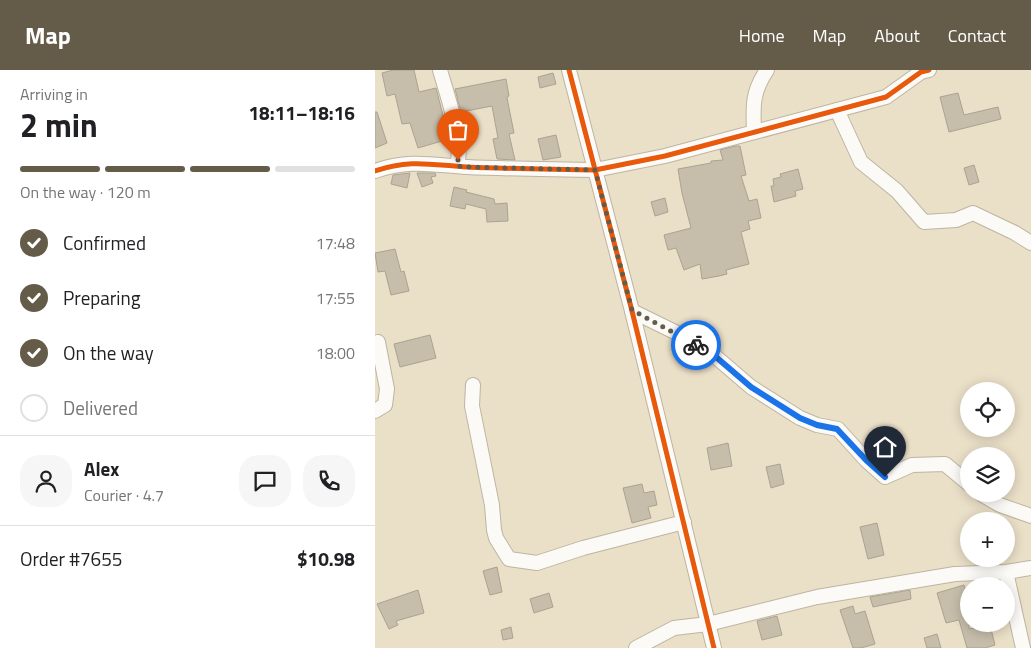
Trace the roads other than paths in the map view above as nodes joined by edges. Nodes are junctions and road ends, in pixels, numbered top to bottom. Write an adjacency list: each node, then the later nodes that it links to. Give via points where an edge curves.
1 (440, 70): 7 (street, via 457,140)
2 (569, 70): 8 (street)
3 (767, 70): 6 (street, via 754,99)
4 (929, 70): 5 (street, via 921,72 886,97)
5 (837, 110): 6 (street); 10 (street, via 861,162 897,191 924,222 956,220 973,214)
6 (754, 132): 8 (street, via 665,156)
7 (457, 166): 8 (street); 9 (street, via 412,163)
8 (595, 170): 11 (street)
9 (375, 171)
10 (1031, 243)
11 (632, 310): 15 (street, via 716,357 751,387 800,418 837,429 885,477 912,465 945,464); 18 (street)
12 (376, 340): 14 (street, via 387,389 385,405)
13 (473, 385): 18 (street, via 473,406 494,530 509,559 537,563)
14 (375, 411)
15 (960, 476)
16 (995, 502): 17 (street)
17 (1031, 516)
18 (684, 522): 21 (street)
19 (1031, 568): 20 (street)
20 (1006, 572): 21 (street, via 955,574 852,590); 24 (street)
21 (708, 624): 22 (street, via 674,628); 23 (street)
22 (636, 648)
23 (715, 648)
24 (1023, 648)

